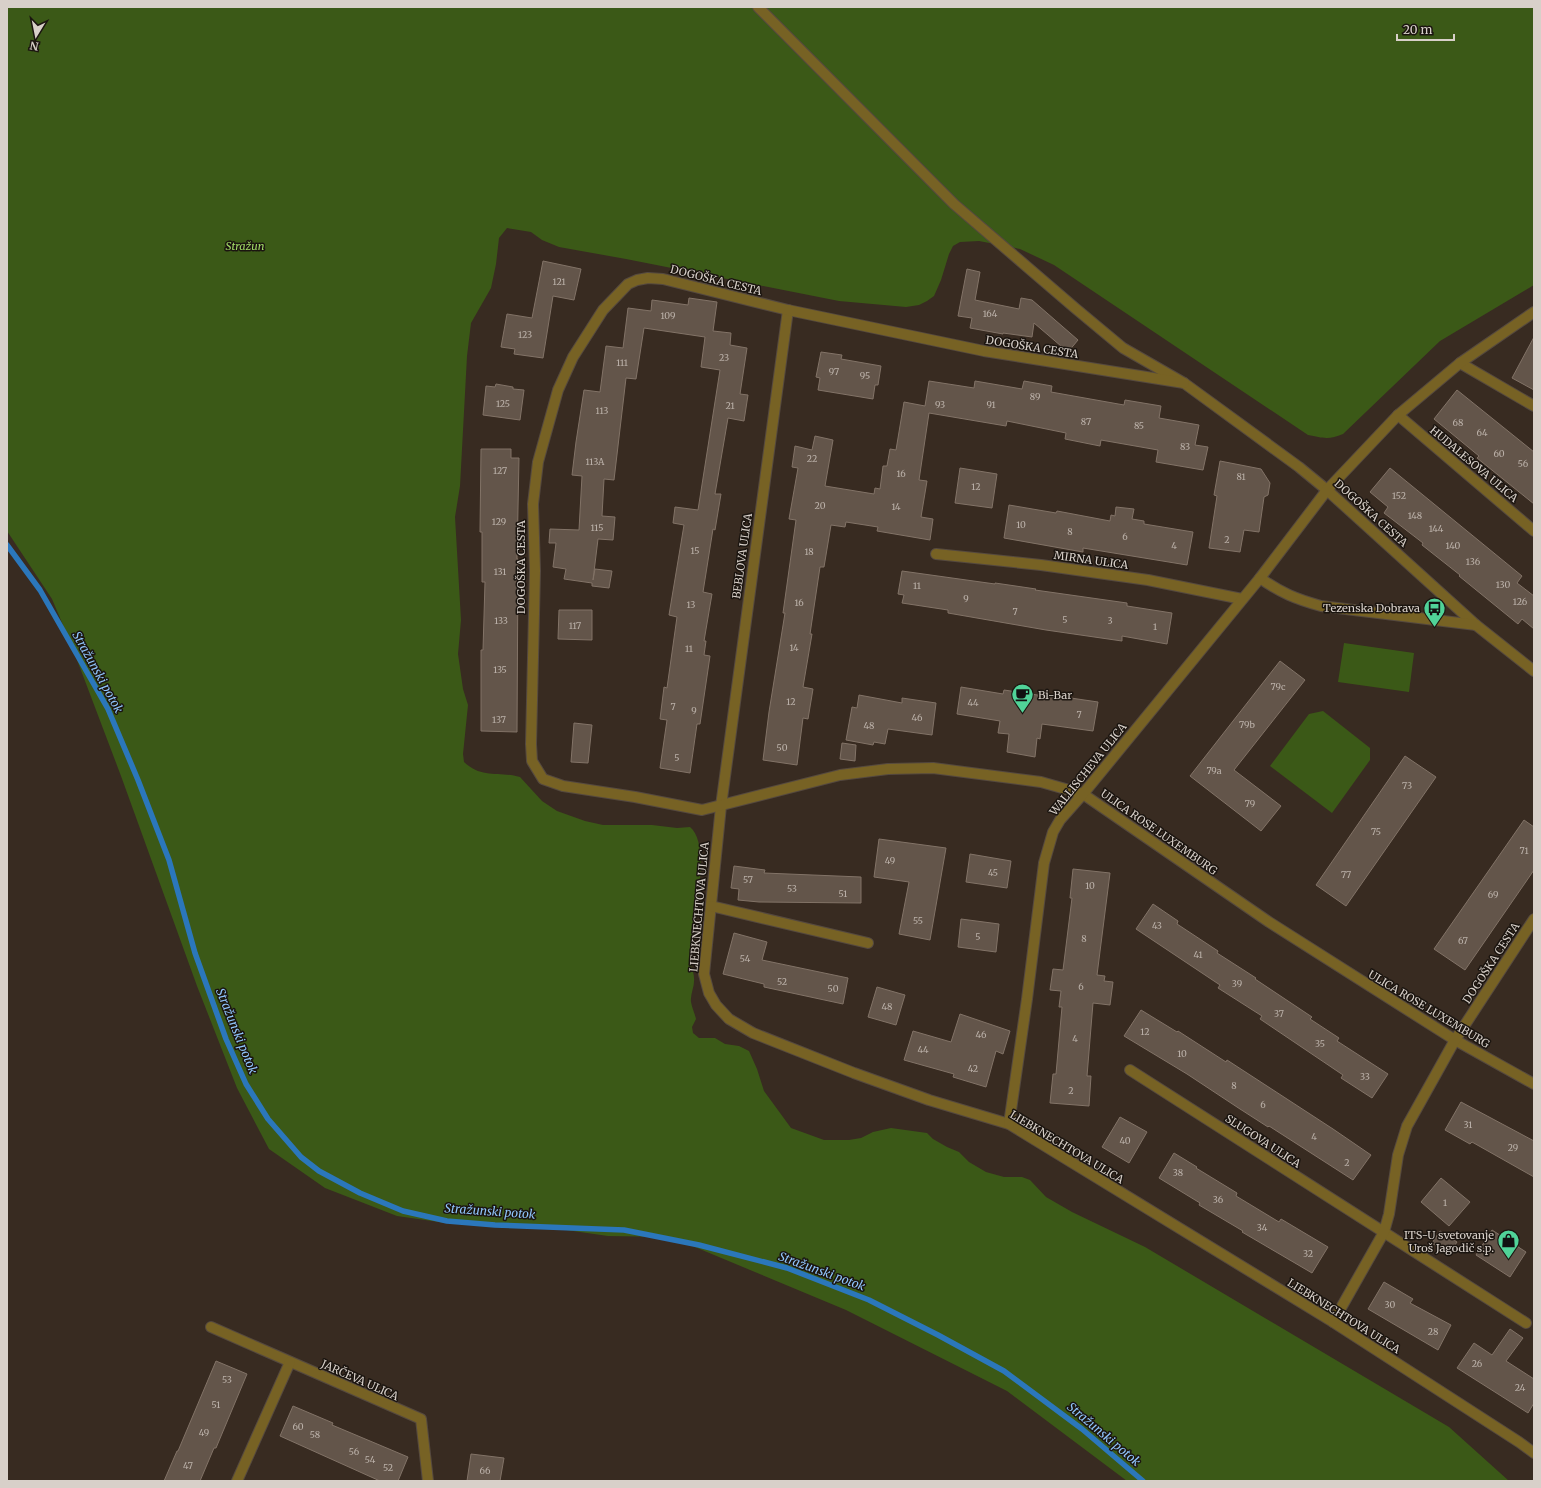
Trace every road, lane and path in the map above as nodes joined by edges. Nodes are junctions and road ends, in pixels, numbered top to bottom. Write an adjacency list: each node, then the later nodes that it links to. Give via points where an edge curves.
1 (758, 7): 5 (street, DOGOŠKA CESTA, via 960,209 1123,348)
2 (788, 310): 5 (street, DOGOŠKA CESTA, via 984,351); 16 (street, BEBLOVA ULICA); 16 (street, DOGOŠKA CESTA, via 663,279 648,278 628,284 603,310 572,357 553,405 535,481 532,761 543,779 563,786 702,810)
3 (1534, 312): 4 (street, WALLISCHEVA ULICA)
4 (1460, 363): 6 (street); 7 (street, WALLISCHEVA ULICA)
5 (1184, 383): 8 (street, DOGOŠKA CESTA)
6 (1534, 406)
7 (1398, 415): 8 (street, WALLISCHEVA ULICA); 9 (street, HUDALESOVA ULICA)
8 (1327, 490): 11 (street, WALLISCHEVA ULICA); 13 (street, DOGOŠKA CESTA)
9 (1534, 531)
10 (936, 554): 12 (street, MIRNA ULICA, via 1148,580)
11 (1260, 578): 12 (street, WALLISCHEVA ULICA); 13 (street, via 1296,599 1321,606)
12 (1242, 599): 15 (street, WALLISCHEVA ULICA)
13 (1476, 625): 14 (street, DOGOŠKA CESTA)
14 (1534, 671)
15 (1083, 794): 16 (street, ULICA ROSE LUXEMBURG, via 1041,782 933,768 888,769 840,775); 20 (street, ULICA ROSE LUXEMBURG, via 1268,922); 23 (street, WALLISCHEVA ULICA, via 1053,832 1044,863)
16 (721, 806): 17 (street, LIEBKNECHTOVA ULICA)
17 (711, 906): 19 (street); 23 (street, LIEBKNECHTOVA ULICA, via 704,974 709,993 729,1019 753,1033 854,1073 929,1100)
18 (1534, 919): 20 (street, DOGOŠKA CESTA)
19 (868, 943)
20 (1455, 1040): 22 (street, ULICA ROSE LUXEMBURG); 24 (street, via 1407,1126 1398,1155)
21 (1130, 1070): 24 (street, SLUGOVA ULICA)
22 (1534, 1084)
23 (1009, 1124): 25 (street, LIEBKNECHTOVA ULICA)
24 (1384, 1232): 25 (street); 26 (street, SLUGOVA ULICA)
25 (1333, 1322): 29 (street, LIEBKNECHTOVA ULICA)
26 (1526, 1323)
27 (211, 1327): 28 (street, JARČEVA ULICA)
28 (290, 1362): 30 (street); 31 (street, JARČEVA ULICA, via 421,1420)
29 (1534, 1453)
30 (237, 1481)
31 (428, 1481)

